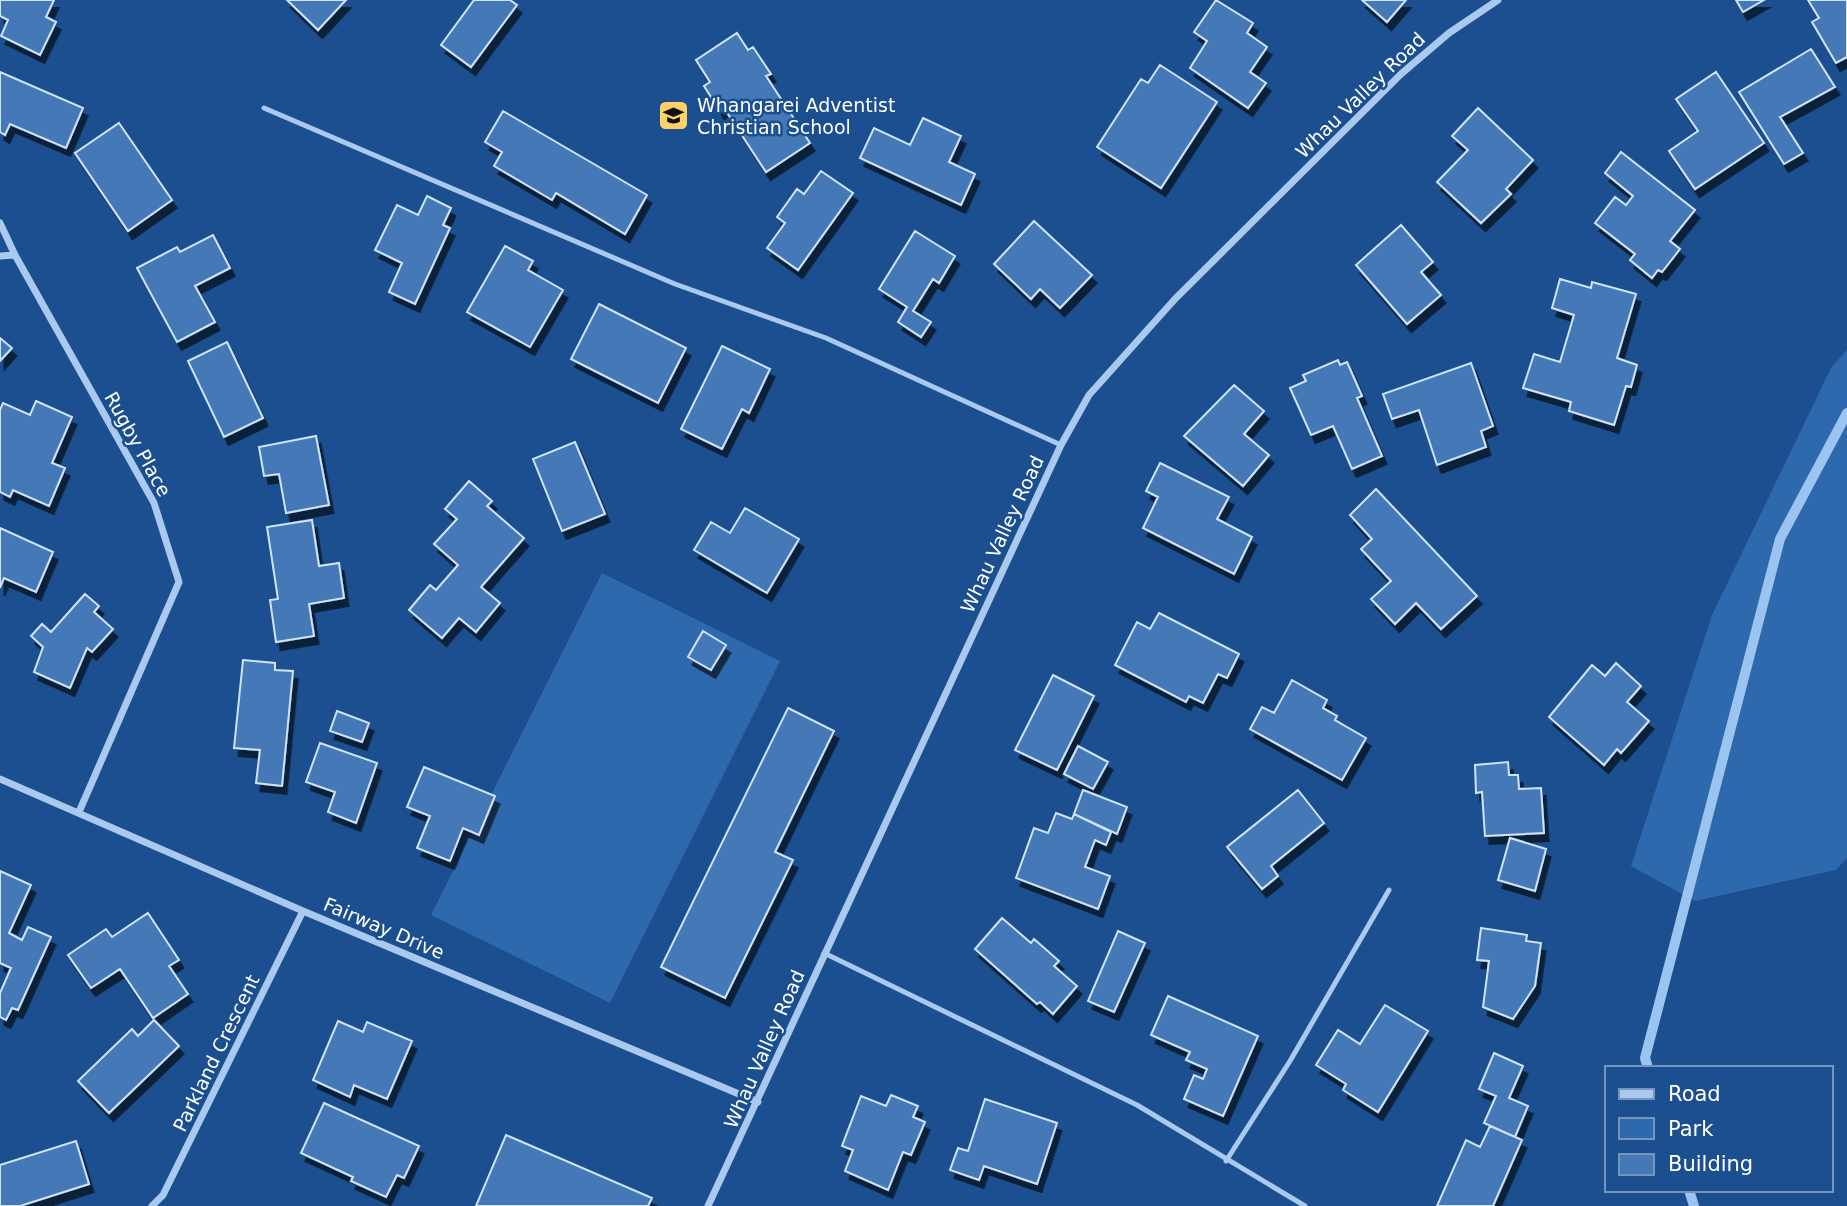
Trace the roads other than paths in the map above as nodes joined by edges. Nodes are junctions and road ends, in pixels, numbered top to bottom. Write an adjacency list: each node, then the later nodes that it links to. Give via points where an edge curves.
1 (1499, 0): 6 (street, Whau Valley Road, via 1448,33 1401,74 1175,299 1089,395)
2 (264, 108): 6 (lane, via 675,284 826,338)
3 (0, 223): 4 (street, Rugby Place)
4 (15, 255): 5 (street); 8 (street, Rugby Place, via 154,502 179,582)
5 (0, 256)
6 (1061, 445): 11 (street, Whau Valley Road)
7 (0, 779): 8 (street, Fairway Drive)
8 (79, 812): 10 (street, Fairway Drive)
9 (1389, 890): 13 (lane)
10 (303, 911): 12 (street, Fairway Drive); 14 (street, Parkland Crescent, via 163,1195)
11 (824, 953): 12 (street, Whau Valley Road); 13 (lane, via 1137,1105)
12 (758, 1102): 15 (street, Whau Valley Road)
13 (1226, 1161): 16 (lane)
14 (152, 1206)
15 (708, 1206)
16 (1305, 1206)

